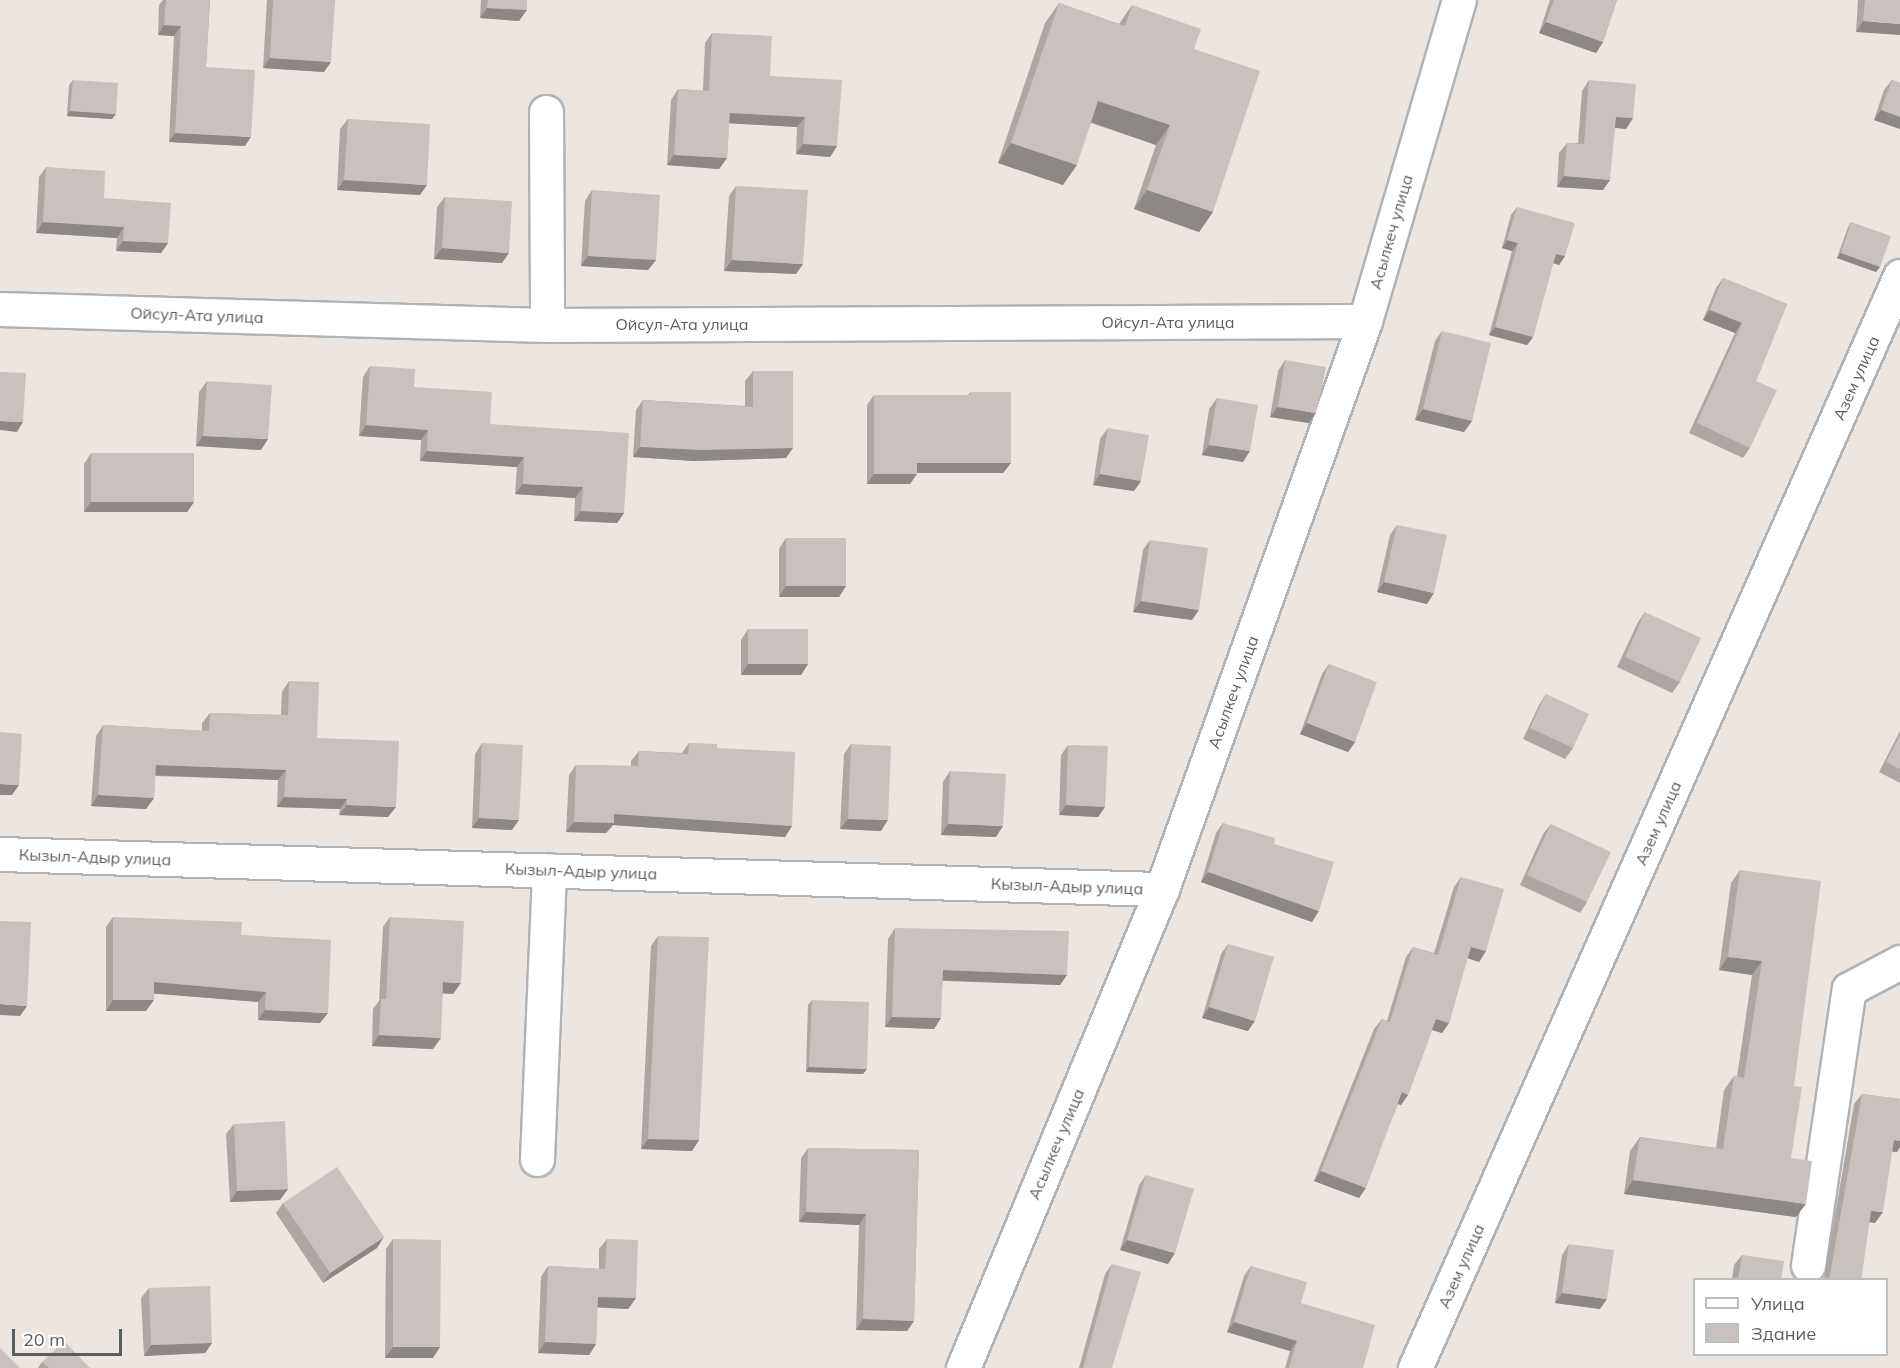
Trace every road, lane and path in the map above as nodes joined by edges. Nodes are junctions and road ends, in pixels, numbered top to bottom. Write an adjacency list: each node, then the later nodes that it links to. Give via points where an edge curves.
1 (1459, 0): 5 (street, Асылкеч улица)
2 (546, 112): 6 (street)
3 (1900, 276): 14 (street, Азем улица)
4 (0, 309): 6 (street, Ойсул-Ата улица)
5 (1365, 321): 6 (street, Ойсул-Ата улица); 9 (street, Асылкеч улица)
6 (547, 325)
7 (0, 855): 8 (street, Кызыл-Адыр улица)
8 (549, 870): 9 (street, Кызыл-Адыр улица); 11 (street)
9 (1162, 889): 13 (street, Асылкеч улица)
10 (1900, 962): 12 (street, via 1849,989)
11 (537, 1159)
12 (1808, 1265)
13 (963, 1368)
14 (1415, 1368)

